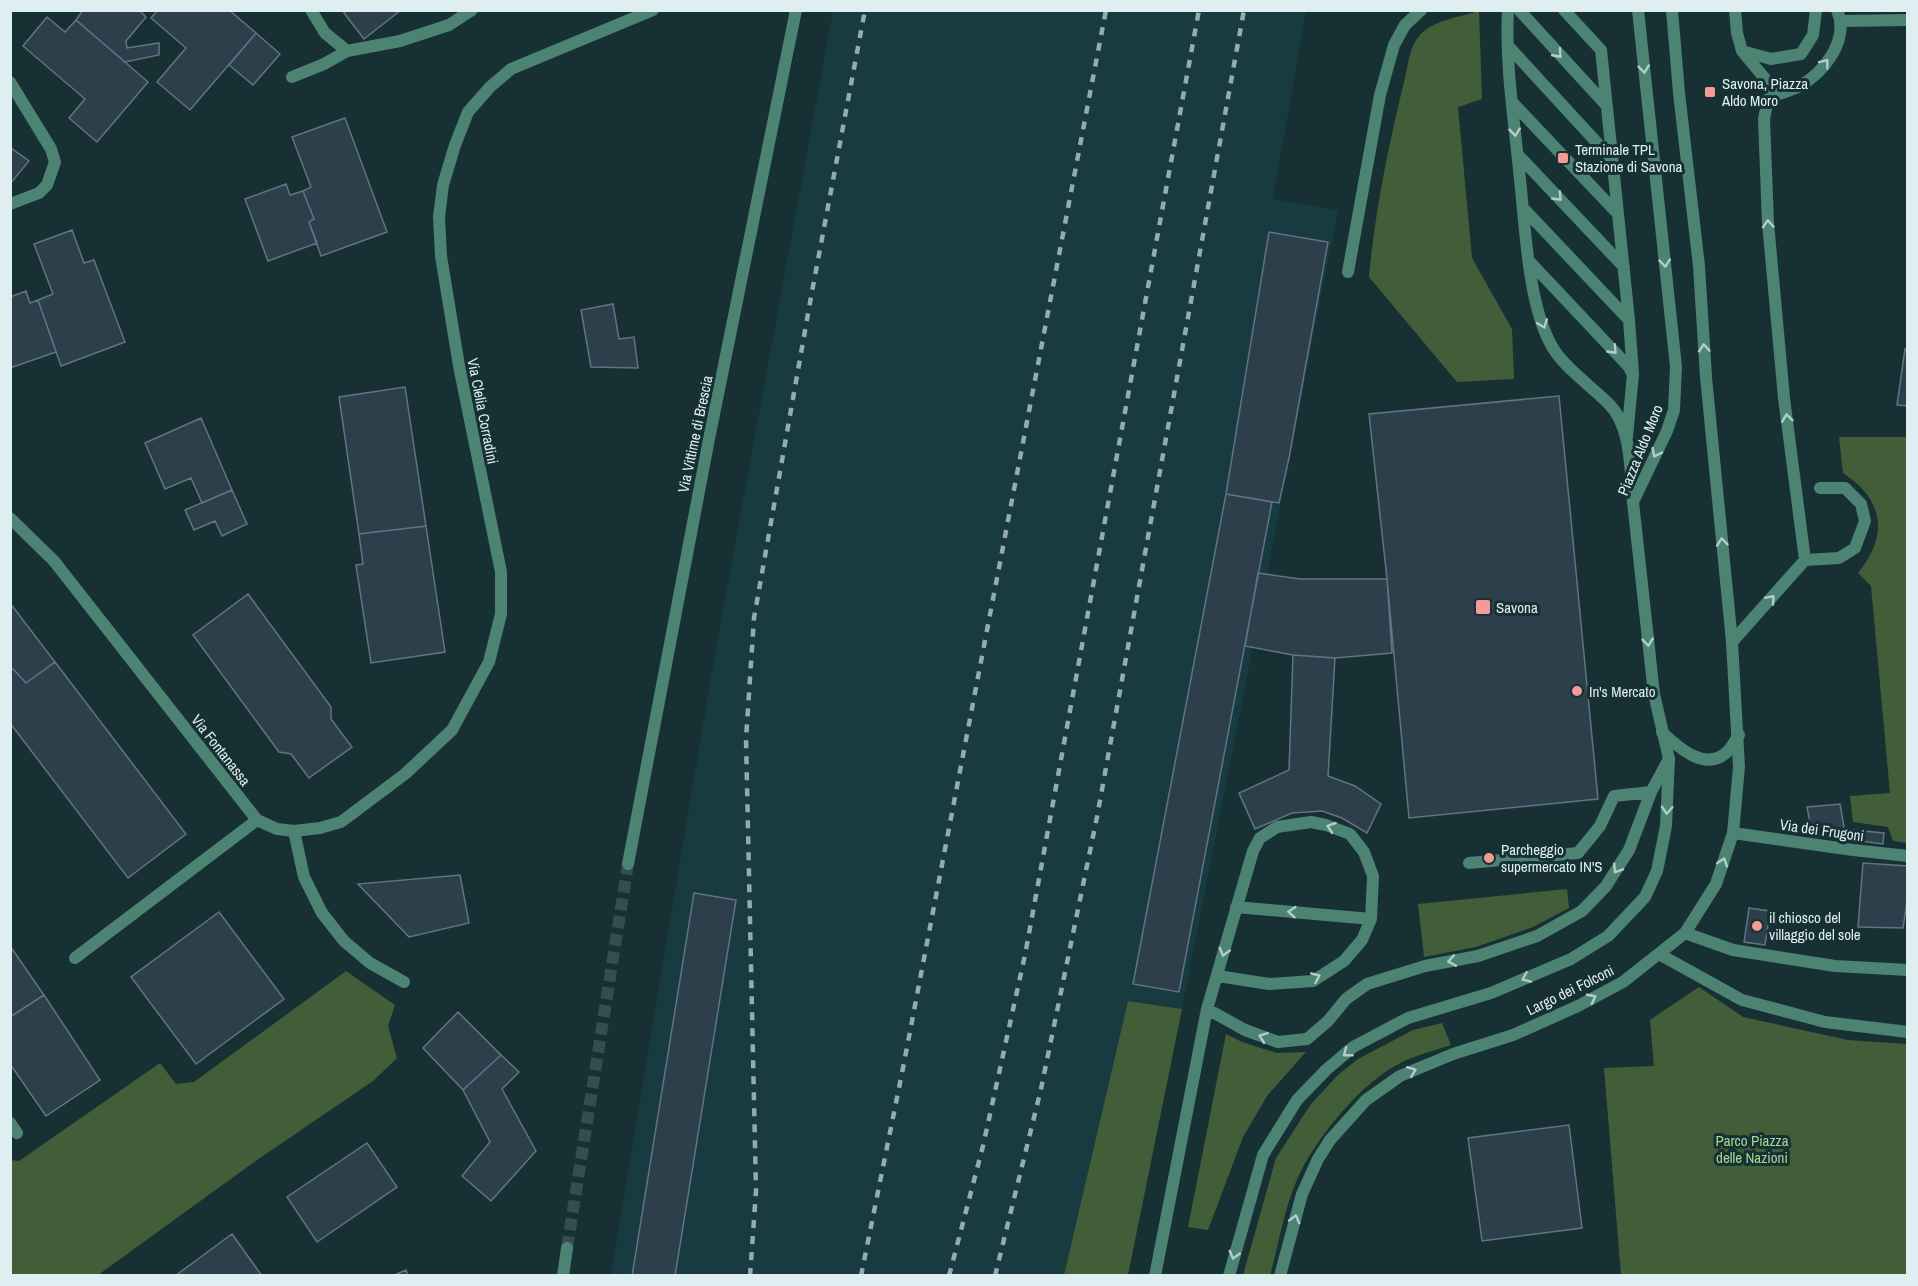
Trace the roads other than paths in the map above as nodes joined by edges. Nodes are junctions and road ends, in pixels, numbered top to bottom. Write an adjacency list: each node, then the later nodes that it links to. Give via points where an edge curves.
1 (311, 10): 16 (street, via 325,33)
2 (472, 10): 16 (street, via 449,25 400,41)
3 (653, 10): 44 (street, Via Clelia Corradini, via 510,69 468,112 443,185 439,217 441,256 501,572 501,614 489,662 452,730 405,774 341,822)
4 (796, 10): 48 (street, Via Vittime di Brescia)
5 (1421, 10): 30 (street, via 1394,45)
6 (1508, 10): 15 (street)
7 (1519, 10): 22 (street, one-way to 22)
8 (1564, 10): 22 (street, via 1601,51)
9 (1638, 10): 35 (street, Piazza Aldo Moro, one-way to 35, via 1676,367 1674,410)
10 (1672, 10): 38 (street, one-way to 10)
11 (1735, 10): 17 (street)
12 (1816, 10): 17 (street, via 1813,35 1801,54 1771,59)
13 (1839, 16): 14 (street); 20 (street, one-way to 13, via 1796,88 1827,63 1837,44)
14 (1908, 20)
15 (1509, 47): 21 (street); 24 (street)
16 (347, 51): 18 (street)
17 (1742, 51): 20 (street)
18 (292, 77)
19 (10, 82): 25 (street, via 55,162 47,185 39,193)
20 (1777, 93): 37 (street, one-way to 20, via 1768,223 1764,119 1768,99)
21 (1512, 102): 23 (street, one-way to 23); 27 (street)
22 (1606, 106): 24 (street)
23 (1518, 155): 26 (street); 29 (street, one-way to 29)
24 (1612, 159): 27 (street)
25 (10, 204)
26 (1524, 209): 28 (street); 31 (street)
27 (1618, 214): 29 (street)
28 (1529, 262): 32 (street, one-way to 32); 33 (street, one-way to 33, via 1540,319 1553,349 1610,405)
29 (1624, 267): 31 (street)
30 (1348, 272)
31 (1629, 320): 32 (street)
32 (1633, 374): 33 (street)
33 (1627, 438): 35 (street)
34 (1820, 488): 37 (street, via 1845,488 1861,504 1865,521 1855,548 1839,558)
35 (1633, 502): 39 (street, Piazza Aldo Moro, one-way to 39, via 1654,694)
36 (10, 518): 43 (street, Via Fontanassa, via 54,561)
37 (1805, 560): 38 (street, one-way to 37)
38 (1732, 642): 40 (street, Largo dei Folconi)
39 (1662, 732): 40 (street, via 1696,758 1716,759 1729,751); 41 (street, Largo dei Folconi)
40 (1739, 735): 45 (street, Largo dei Folconi)
41 (1670, 759): 42 (street); 62 (street, Largo dei Folconi, one-way to 62, via 1666,826 1657,871 1645,897 1608,936 1571,959 1491,993 1408,1018 1353,1047 1326,1070 1297,1100 1263,1155)
42 (1651, 792): 47 (street, via 1614,796 1600,826 1578,853); 57 (street, one-way to 57, via 1629,850 1606,886 1582,910 1537,936 1478,956 1425,966 1367,984 1346,999 1307,1039 1278,1042 1245,1030)
43 (257, 820): 44 (street); 53 (street)
44 (294, 831): 56 (street, via 304,877 322,913 344,941 370,963)
45 (1732, 833): 46 (street, Via dei Frugoni); 51 (street, Largo dei Folconi, one-way to 45, via 1716,884)
46 (1908, 856)
47 (1469, 863)
48 (628, 864)
49 (1236, 907): 50 (street, one-way to 49); 50 (street, one-way to 49, via 1373,876 1364,852 1350,834 1311,822 1277,827 1260,838); 55 (street, one-way to 55)
50 (1371, 920): 55 (street, one-way to 50, via 1269,984 1313,981 1344,961 1362,940)
51 (1685, 933): 52 (street, Largo dei Folconi); 54 (street, via 1733,950 1834,966)
52 (1659, 954): 58 (street, via 1742,1000 1825,1022); 63 (street, Largo dei Folconi, one-way to 52, via 1302,1194 1314,1168 1330,1140 1366,1100 1400,1076 1513,1035 1578,1006 1623,982)
53 (75, 958)
54 (1908, 970)
55 (1218, 976): 57 (street)
56 (404, 982)
57 (1207, 1009): 61 (street)
58 (1908, 1032)
59 (567, 1248): 60 (street)
60 (563, 1275)
61 (1155, 1275)
62 (1229, 1275)
63 (1280, 1275)

